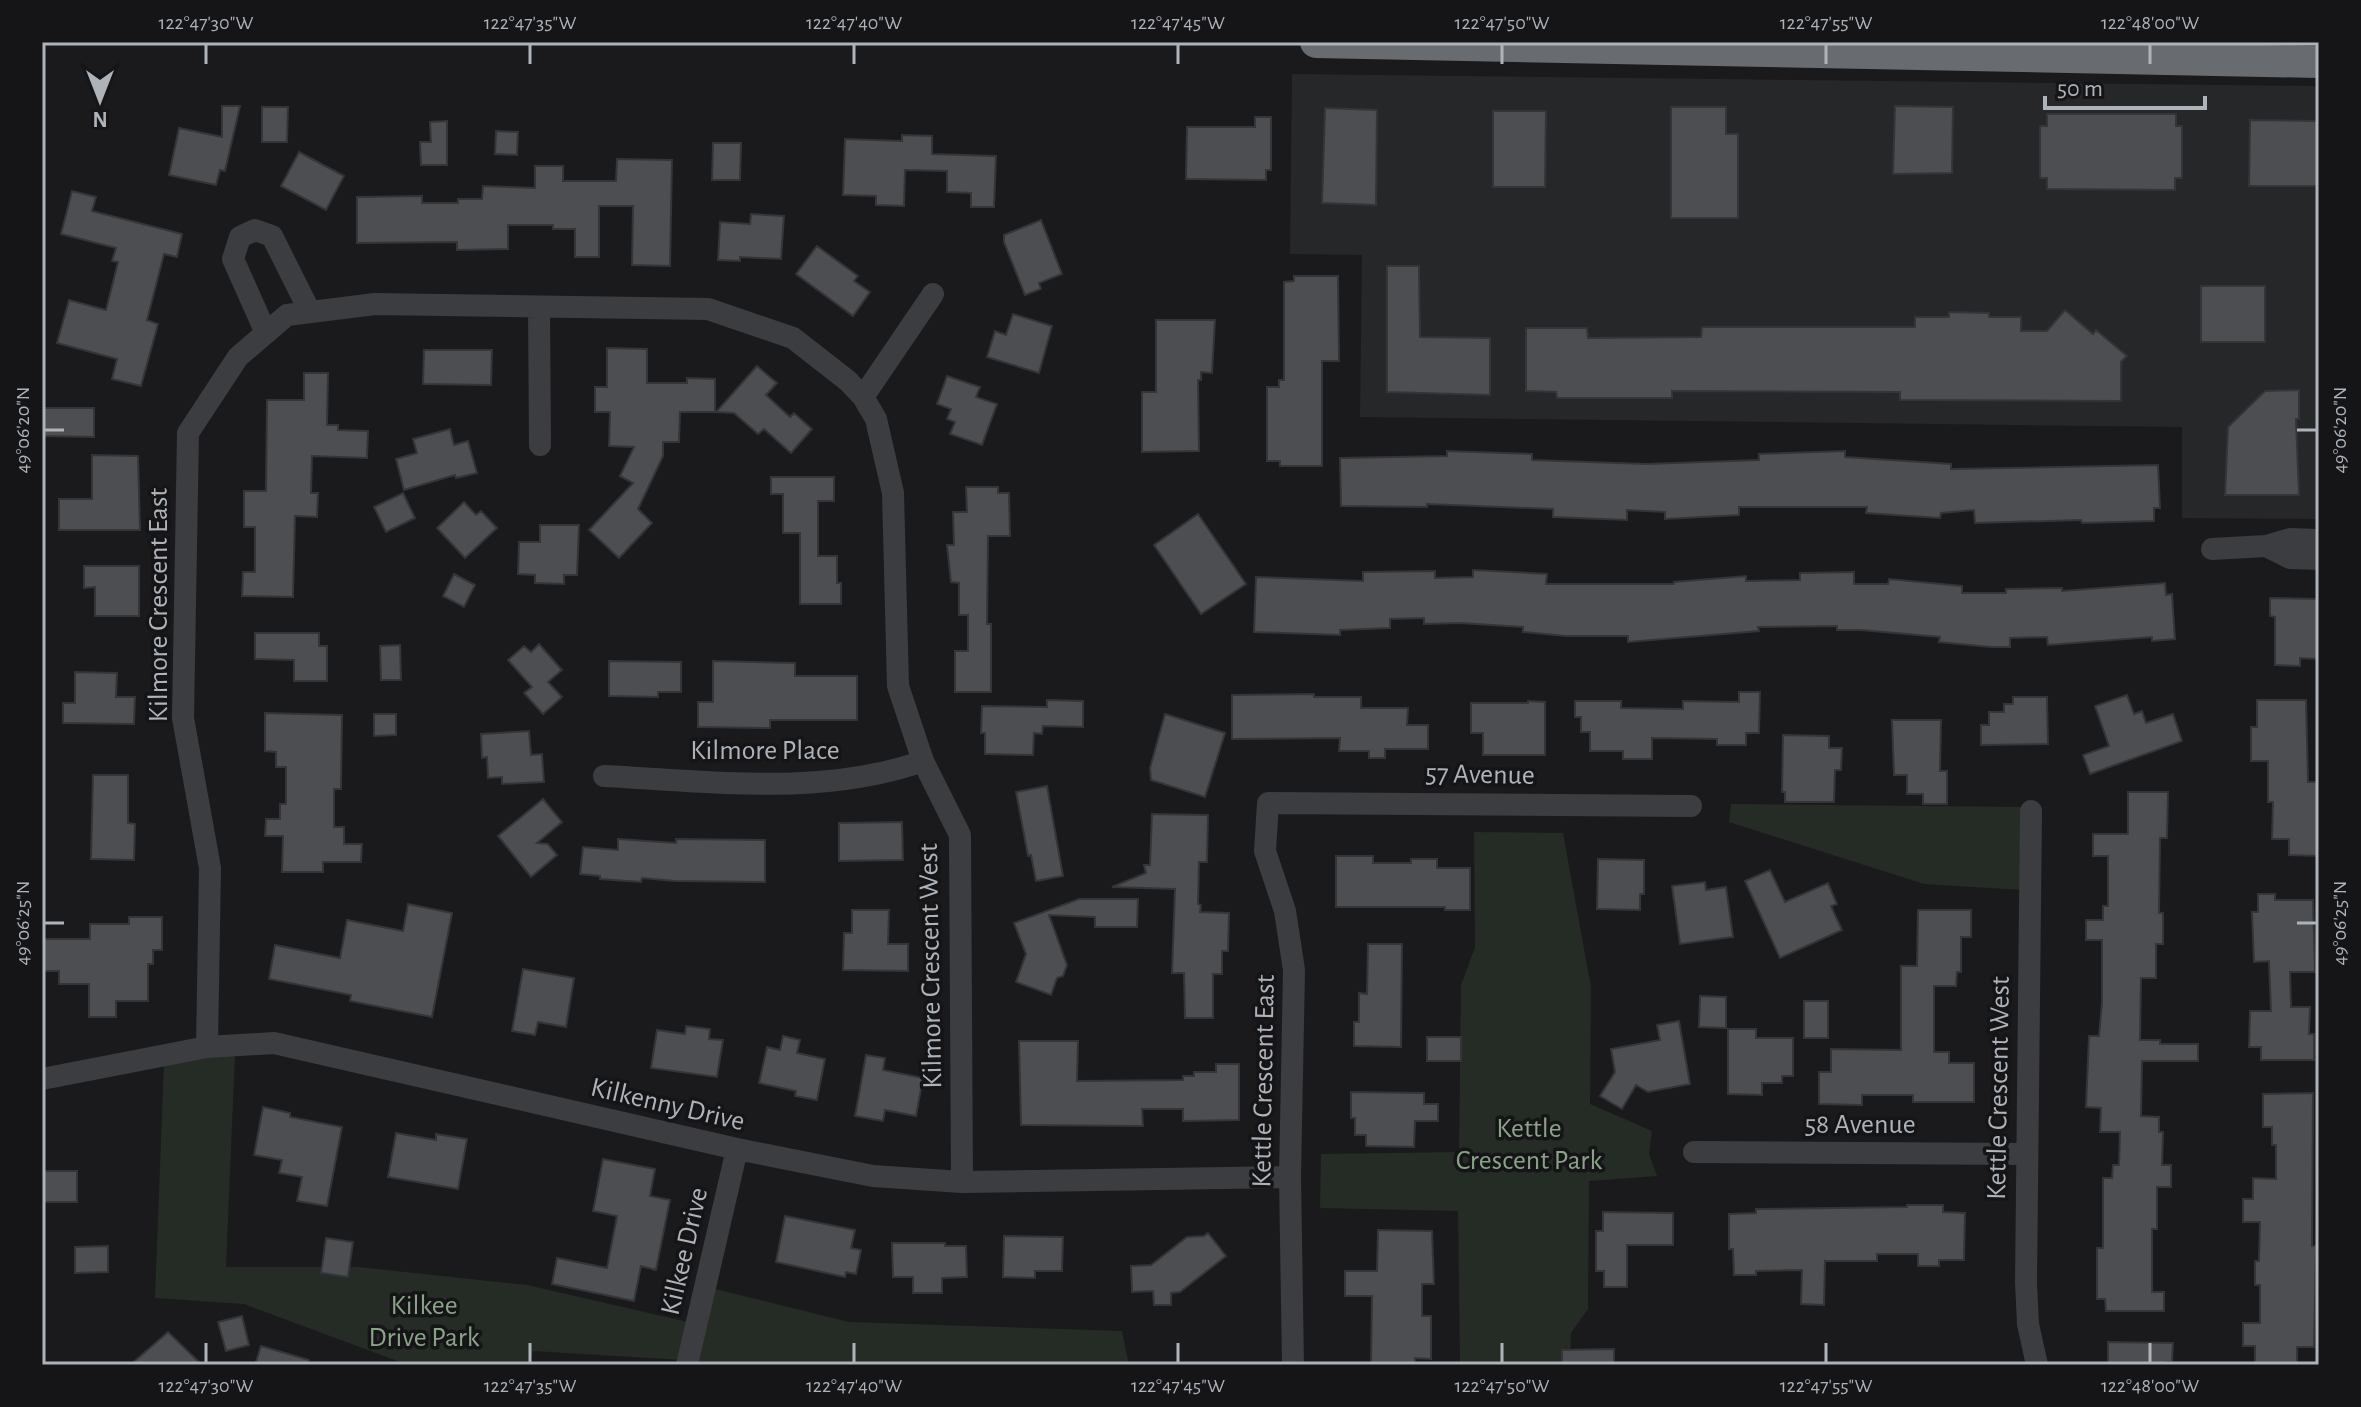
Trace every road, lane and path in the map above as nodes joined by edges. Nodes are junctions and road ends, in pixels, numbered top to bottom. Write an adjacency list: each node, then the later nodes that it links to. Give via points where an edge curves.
1 (1316, 42): 2 (highway)
2 (1389, 43): 3 (highway)
3 (1432, 43): 4 (highway)
4 (2319, 62)
5 (933, 294): 9 (street)
6 (539, 307): 7 (street, Kilmore Crescent East, via 375,304); 9 (street, Kilmore Crescent West, via 708,309 793,338); 10 (street)
7 (310, 312): 8 (street, Kilmore Crescent East, via 287,315); 8 (street, via 272,236 255,230 240,237 233,259)
8 (266, 333): 20 (street, Kilmore Crescent East, via 238,357 188,433 183,718 210,868)
9 (863, 397): 15 (street, Kilmore Crescent West, via 876,419 893,493 898,686)
10 (540, 445)
11 (2319, 540): 12 (street, via 2290,539)
12 (2266, 546): 13 (street); 14 (street, via 2290,558)
13 (2212, 549)
14 (2319, 559)
15 (923, 761): 16 (street, Kilmore Place, via 857,779 781,784); 26 (street, Kilmore Crescent West, via 960,835)
16 (604, 776)
17 (1268, 803): 18 (street, 57 Avenue); 25 (street, Kettle Crescent East, via 1265,851 1285,911 1294,970)
18 (1691, 806)
19 (2031, 811): 24 (street, Kettle Crescent West)
20 (207, 1047): 21 (street, Kilkenny Drive); 22 (street, Kilkenny Drive, via 274,1043)
21 (42, 1079)
22 (737, 1149): 26 (street, Kilkenny Drive, via 873,1176); 27 (street, Kilkee Drive)
23 (1694, 1152): 24 (street, 58 Avenue)
24 (2026, 1154): 29 (street, Kettle Crescent West, via 2027,1303)
25 (1290, 1177): 26 (street, Kilkenny Drive); 28 (street, Kettle Crescent East)
26 (962, 1182)
27 (687, 1365)
28 (1293, 1365)
29 (2037, 1365)

